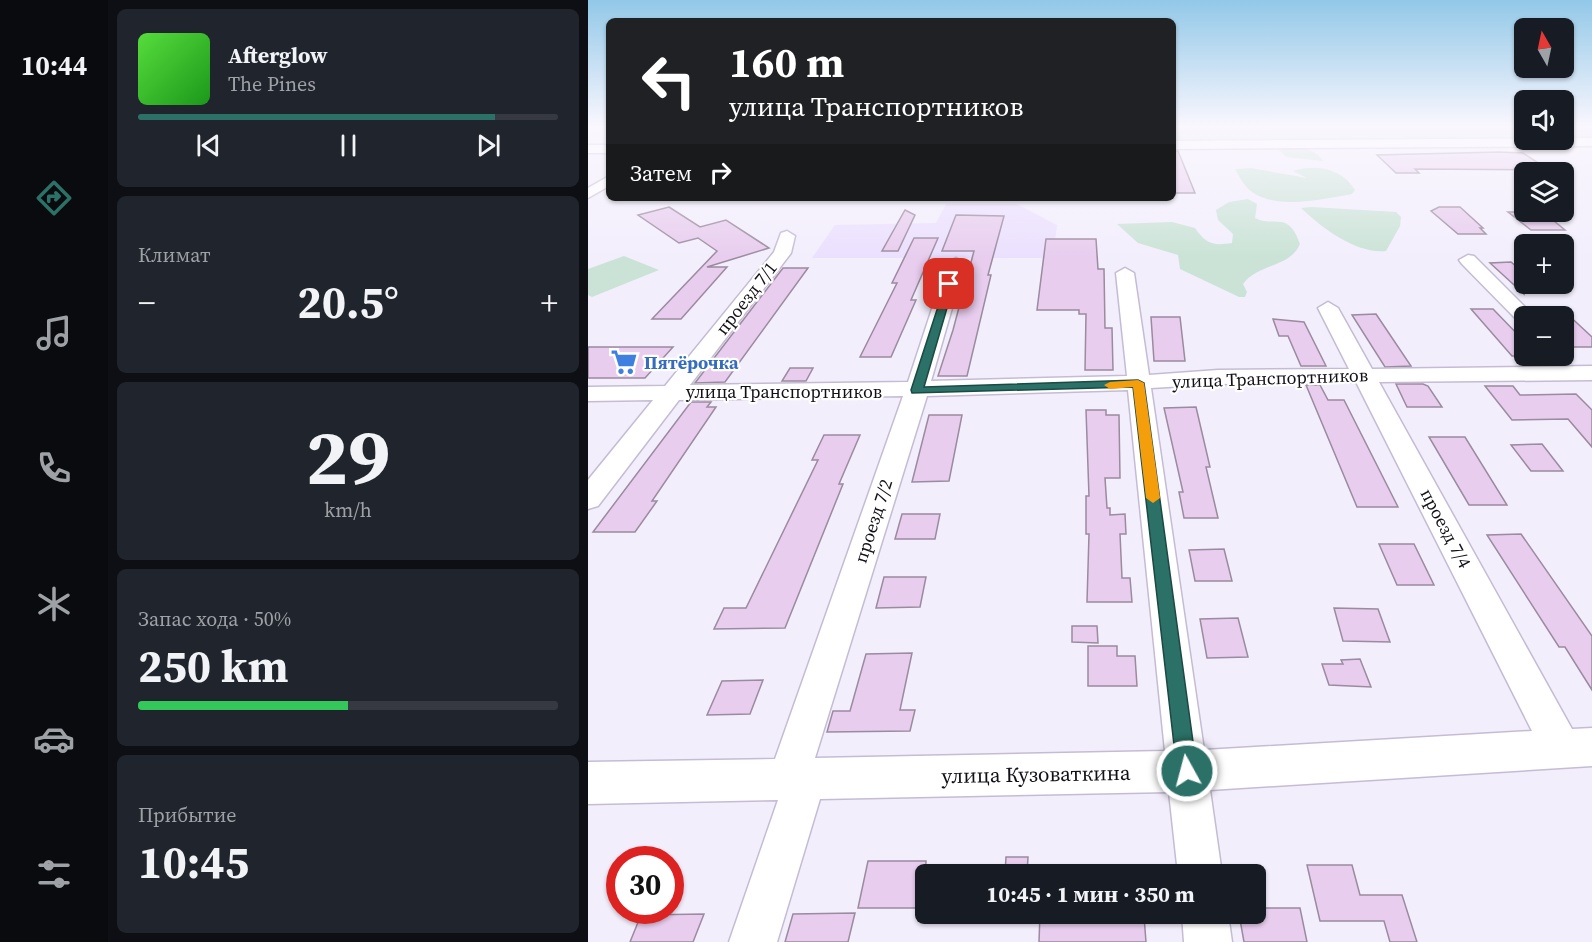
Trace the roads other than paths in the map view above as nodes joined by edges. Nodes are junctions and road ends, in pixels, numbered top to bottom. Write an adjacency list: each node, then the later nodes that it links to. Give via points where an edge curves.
1 (606, 182): 2 (street)
2 (588, 194)
3 (787, 236): 14 (street, проезд 7/1, via 782,253)
4 (1468, 260): 7 (street)
5 (956, 263): 13 (street, проезд 7/2)
6 (1125, 273): 12 (street)
7 (1514, 306)
8 (1328, 308): 10 (street, проезд 7/4)
9 (1574, 365): 11 (street)
10 (1365, 375): 11 (street, улица Транспортников); 12 (street, улица Транспортников, via 1218,377); 17 (street, проезд 7/4)
11 (1588, 377)
12 (1138, 383): 13 (street, улица Транспортников); 18 (street)
13 (917, 390): 14 (street, улица Транспортников); 19 (street, проезд 7/2)
14 (671, 392): 15 (street, улица Транспортников); 16 (street, проезд 7/1)
15 (588, 394)
16 (588, 499)
17 (1577, 748): 18 (street, улица Кузоваткина)
18 (1187, 771): 19 (street, улица Кузоваткина); 21 (street)
19 (797, 779): 20 (street, улица Кузоваткина); 23 (street, проезд 7/2)
20 (588, 783)
21 (1199, 864)
22 (1206, 924): 24 (street)
23 (753, 942)
24 (1208, 942)

